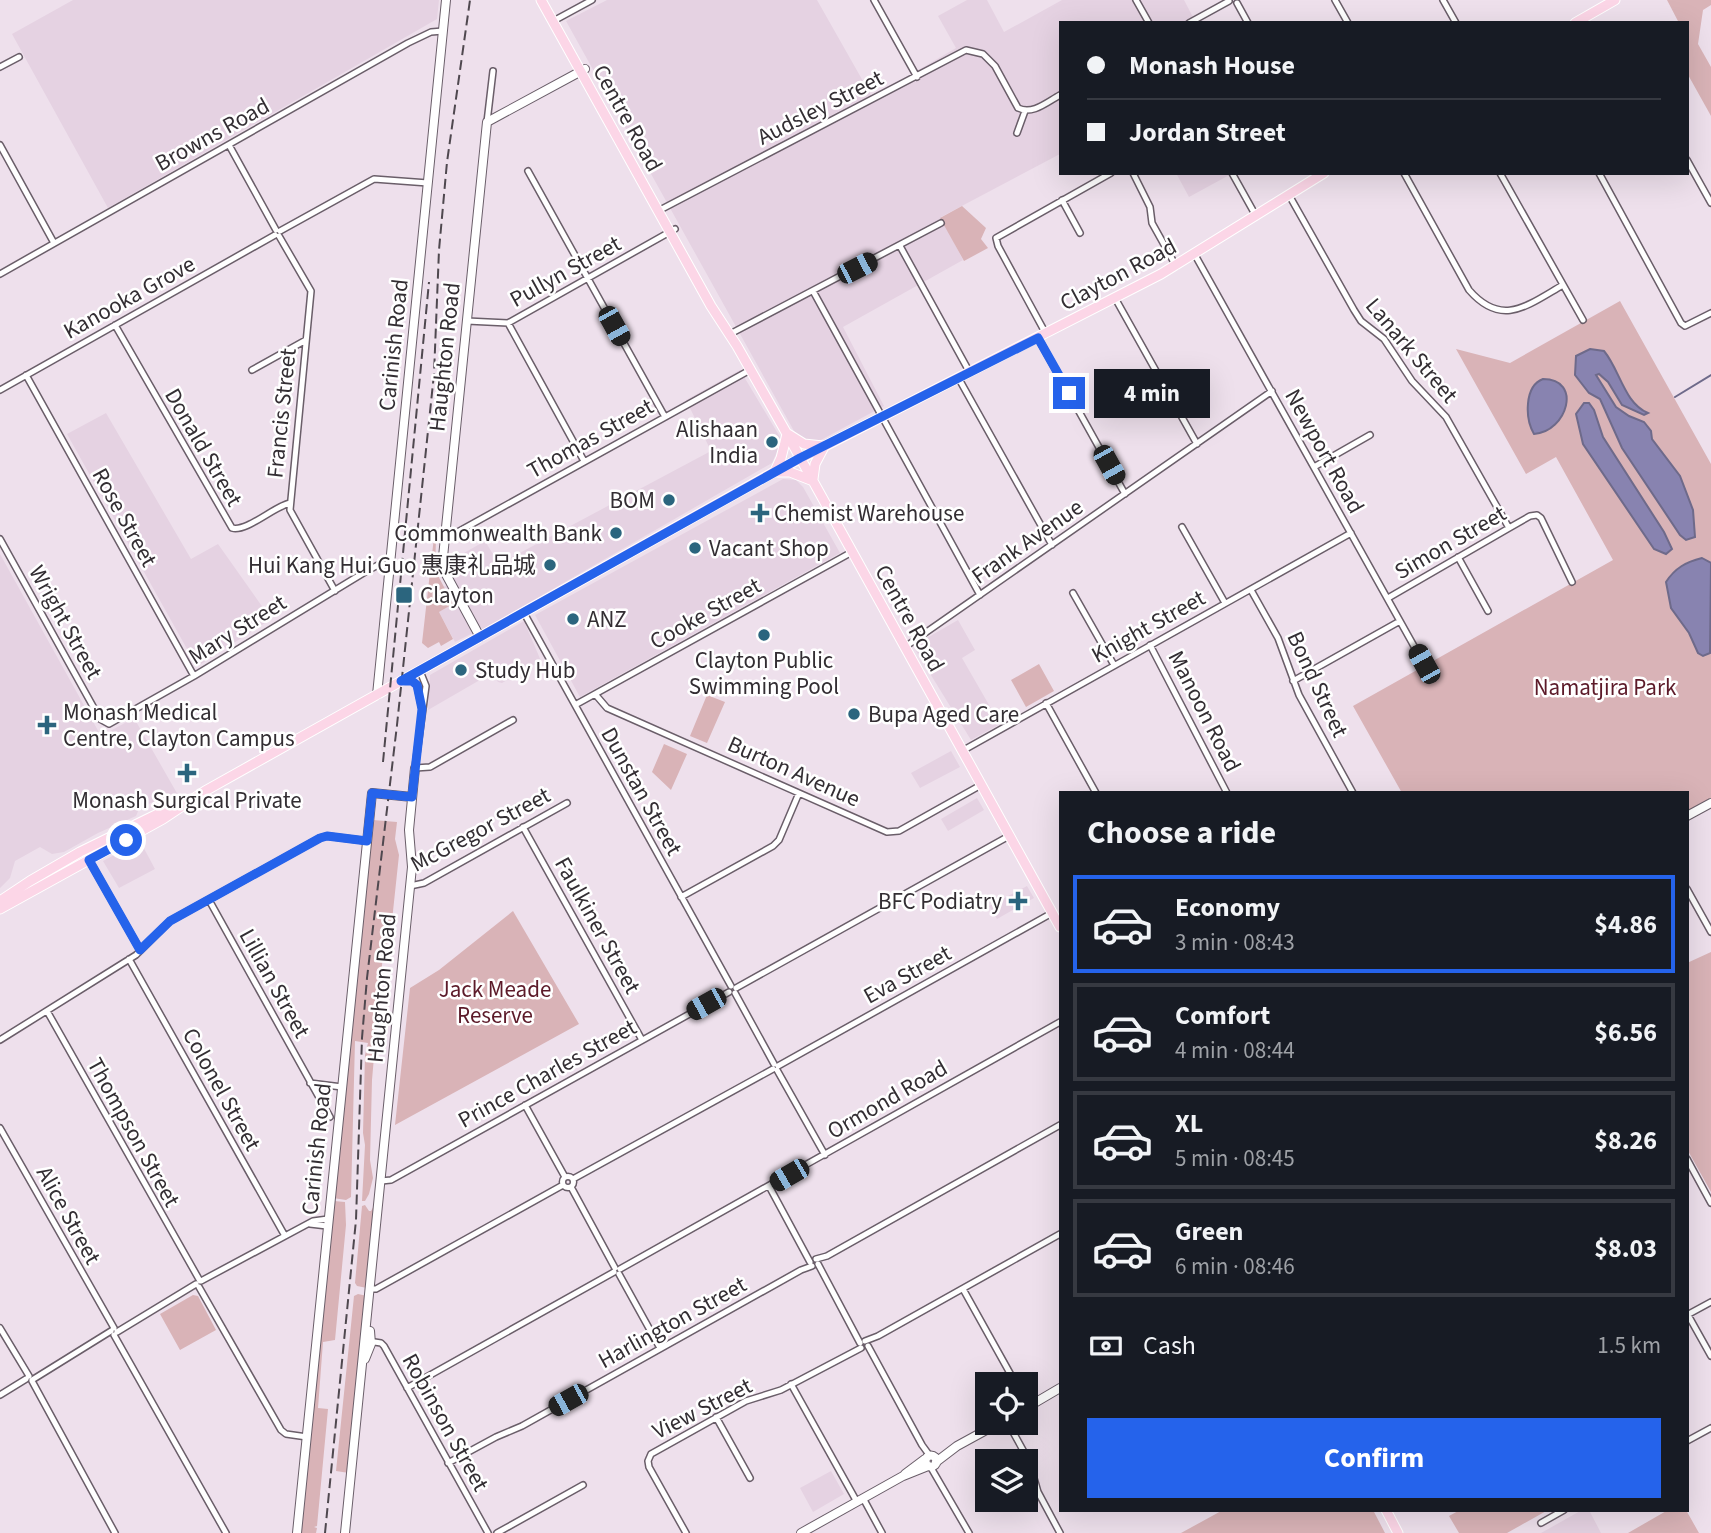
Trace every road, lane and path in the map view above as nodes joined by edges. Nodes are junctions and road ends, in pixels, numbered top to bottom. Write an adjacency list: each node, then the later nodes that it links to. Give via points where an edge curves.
1 (446, 0): 19 (street, Carinish Road)
2 (541, 0): 23 (main road, Centre Road)
3 (547, 0): 12 (main road, Centre Road)
4 (592, 0): 12 (street)
5 (875, 0): 24 (street)
6 (1136, 0): 13 (street)
7 (1229, 0): 11 (street); 14 (street)
8 (1335, 0): 16 (street)
9 (1443, 0): 17 (street)
10 (1615, 0): 18 (main road)
11 (1238, 1): 15 (street)
12 (557, 19): 23 (main road, Centre Road)
13 (1148, 21)
14 (1192, 21)
15 (1247, 21)
16 (1347, 21)
17 (1455, 21)
18 (1578, 21)
19 (443, 31): 30 (street, Browns Road, via 408,43); 40 (street, Carinish Road)
20 (19, 57): 21 (street)
21 (0, 67)
22 (492, 71): 27 (street, Haughton Road)
23 (583, 71): 27 (street); 44 (main road, Centre Road)
24 (917, 77): 26 (street, Audsley Street, via 966,50 983,54 995,66 1018,108); 44 (street, Audsley Street)
25 (1059, 96): 26 (street)
26 (1025, 111): 28 (street)
27 (487, 122): 61 (street, Haughton Road)
28 (1017, 133)
29 (0, 145): 50 (street)
30 (229, 145): 48 (street, Francis Street); 50 (street, Browns Road)
31 (1689, 164): 43 (street)
32 (528, 171): 55 (street)
33 (1107, 175): 42 (street)
34 (1134, 175): 53 (street, via 1150,206 1152,223)
35 (1233, 175): 45 (street)
36 (1321, 175): 41 (main road, Clayton Road)
37 (1405, 175): 56 (street, via 1481,304 1509,311)
38 (1501, 175): 56 (street)
39 (1600, 175): 59 (street, via 1684,329)
40 (428, 184): 48 (street, Kanooka Grove, via 374,179); 95 (street, Carinish Road)
41 (1289, 195): 45 (main road, Clayton Road); 88 (street, Lanark Street, via 1354,310 1384,339 1412,381 1446,417)
42 (1062, 200): 49 (street); 65 (street, via 996,237)
43 (1711, 203)
44 (661, 210): 47 (main road, Centre Road)
45 (1256, 216): 52 (main road, Clayton Road)
46 (941, 223): 51 (street)
47 (672, 231): 55 (street, Pullyn Street); 64 (main road, Centre Road)
48 (278, 233): 63 (street, Kanooka Grove); 66 (street, Francis Street, via 311,291)
49 (1080, 233)
50 (54, 243): 54 (street, Browns Road)
51 (900, 246): 57 (street); 69 (street)
52 (1195, 255): 53 (main road, Clayton Road); 73 (street, Newport Road)
53 (1176, 266): 58 (main road, Clayton Road)
54 (0, 274)
55 (588, 278): 62 (street, Pullyn Street); 74 (street)
56 (1563, 285): 60 (street)
57 (813, 291): 64 (street); 75 (street)
58 (1115, 298): 65 (main road, Clayton Road); 78 (street)
59 (1711, 313)
60 (1583, 320)
61 (467, 321): 62 (street, Pullyn Street); 90 (street, Haughton Road)
62 (508, 323): 81 (street)
63 (115, 325): 70 (street, Kanooka Grove); 86 (street, Donald Street, via 232,528 240,529)
64 (728, 330): 68 (main road, Centre Road)
65 (1042, 336): 69 (main road, Clayton Road); 85 (street)
66 (306, 340): 67 (street); 86 (street, Francis Street)
67 (253, 370)
68 (750, 370): 74 (street, Thomas Street); 76 (main road, Centre Road)
69 (970, 373): 71 (main road, Clayton Road)
70 (26, 375): 72 (street, Kanooka Grove); 112 (street, Rose Street)
71 (959, 379): 75 (main road, Clayton Road); 92 (street)
72 (0, 390)
73 (1272, 391): 78 (street, Frank Avenue); 82 (street, Newport Road)
74 (665, 416): 81 (street, Thomas Street)
75 (882, 418): 79 (main road, Clayton Road); 100 (street)
76 (787, 434): 79 (main road, via 804,444); 80 (main road, Centre Road); 83 (main road)
77 (1370, 436): 82 (street)
78 (1197, 444): 85 (street, Frank Avenue)
79 (825, 446): 80 (main road, Clayton Road); 84 (main road, via 814,464)
80 (800, 458): 83 (main road, Clayton Road); 84 (main road, Centre Road)
81 (584, 461): 90 (street, Thomas Street)
82 (1314, 467): 89 (street, Newport Road)
83 (774, 472): 84 (main road, via 790,472); 104 (main road, Clayton Road)
84 (813, 481): 93 (main road, Centre Road)
85 (1125, 494): 92 (street, Frank Avenue)
86 (290, 503): 98 (street, Francis Street)
87 (1182, 527): 102 (street)
88 (1509, 528): 94 (street, Simon Street); 96 (street, Simon Street, via 1530,516 1541,518)
89 (1351, 533): 97 (street, Knight Street); 101 (street, Newport Road)
90 (446, 535): 106 (street, Haughton Road, via 444,574)
91 (0, 539): 121 (street, Wright Street)
92 (1052, 545): 100 (street, Frank Avenue)
93 (852, 552): 108 (main road, Centre Road); 115 (street, Cooke Street)
94 (1458, 557): 101 (street, Simon Street); 103 (street)
95 (390, 564): 98 (street, Mary Street, via 379,565); 116 (street, Carinish Road)
96 (1572, 582)
97 (1251, 590): 102 (street, Knight Street); 114 (street, Bond Street, via 1278,638)
98 (335, 591): 112 (street, Mary Street)
99 (1073, 593): 110 (street)
100 (980, 595): 108 (street, Frank Avenue)
101 (1388, 598): 105 (street, Newport Road)
102 (1225, 603): 107 (street, Knight Street)
103 (1488, 611)
104 (524, 613): 106 (main road, Clayton Road); 118 (street, Dunstan Street)
105 (1399, 621): 109 (street, Newport Road); 114 (street)
106 (480, 637): 111 (main road, Clayton Road)
107 (1150, 645): 110 (street, Knight Street); 126 (street, Manoon Road)
108 (905, 648): 122 (main road, Centre Road)
109 (1424, 664)
110 (1114, 665): 117 (street, Knight Street)
111 (420, 671): 113 (main road, Clayton Road); 119 (street, Haughton Road, via 426,686)
112 (194, 676): 121 (street, Mary Street, via 117,721)
113 (401, 681): 116 (main road, Clayton Road); 119 (street, via 417,685)
114 (1293, 681): 127 (street, Bond Street)
115 (595, 694): 118 (street, Cooke Street); 128 (street, Burton Avenue, via 607,708)
116 (377, 695): 130 (main road, Clayton Road)
117 (1046, 703): 122 (street, Knight Street); 125 (street)
118 (575, 705): 140 (street, Dunstan Street)
119 (422, 709): 123 (street, Haughton Road)
120 (513, 720): 123 (street, via 430,767)
121 (103, 722)
122 (962, 751): 124 (main road, Centre Road)
123 (415, 768): 129 (street, Haughton Road)
124 (981, 785): 128 (street, Burton Avenue, via 899,831 887,832); 135 (main road, Centre Road)
125 (1095, 791)
126 (1226, 791)
127 (1352, 791)
128 (799, 793): 140 (street, via 773,846)
129 (412, 797): 136 (street, Carinish Road, via 372,793); 138 (street, Haughton Road)
130 (188, 801): 137 (main road, Clayton Road); 142 (main road, Clayton Road, via 80,852)
131 (567, 803): 134 (street, McGregor Street)
132 (1711, 803): 133 (street)
133 (1689, 815)
134 (523, 827): 138 (street, McGregor Street, via 424,883); 153 (street, Faulkiner Street)
135 (1009, 836): 144 (main road, Centre Road); 149 (street, Prince Charles Street)
136 (367, 841): 141 (street, via 320,838); 156 (street, Carinish Road)
137 (89, 860): 143 (main road, Clayton Road); 147 (street)
138 (410, 886): 165 (street, Haughton Road)
139 (1689, 893): 146 (street)
140 (681, 897): 149 (street, Dunstan Street)
141 (209, 900): 147 (street, via 166,925); 155 (street, Lillian Street)
142 (0, 901)
143 (0, 909)
144 (1052, 913): 145 (main road, Centre Road); 154 (street, Eva Street)
145 (1059, 925)
146 (1711, 932)
147 (140, 950): 148 (street)
148 (129, 959): 150 (street); 172 (street, Colonel Street)
149 (733, 990): 153 (street, Prince Charles Street); 154 (street, Dunstan Street)
150 (47, 1011): 152 (street); 175 (street, Thompson Street)
151 (1059, 1022): 161 (street, Ormond Road)
152 (2, 1036)
153 (642, 1040): 157 (street, Prince Charles Street)
154 (775, 1067): 161 (street, Dunstan Street); 164 (street, Eva Street)
155 (310, 1083): 156 (street); 158 (street, Lillian Street)
156 (342, 1087): 170 (street, Carinish Road)
157 (525, 1105): 163 (street); 165 (street, Prince Charles Street, via 391,1180)
158 (330, 1117)
159 (1059, 1126): 173 (street, Harlington Street)
160 (0, 1128): 182 (street, Alice Street)
161 (825, 1155): 167 (street, Ormond Road)
162 (1689, 1163): 169 (street)
163 (565, 1177): 164 (street); 166 (street)
164 (573, 1180): 168 (street)
165 (381, 1181): 176 (street, Haughton Road)
166 (563, 1185): 168 (street); 176 (street)
167 (769, 1186): 173 (street); 174 (street, Ormond Road)
168 (571, 1187): 174 (street)
169 (1711, 1203)
170 (328, 1223): 172 (street, via 307,1224); 198 (street, Carinish Road)
171 (1059, 1235): 177 (street, View Street)
172 (285, 1236): 175 (street)
173 (814, 1263): 184 (street); 185 (street, Harlington Street)
174 (617, 1271): 185 (street); 190 (street, Ormond Road)
175 (199, 1284): 182 (street); 198 (street, Thompson Street, via 281,1430)
176 (370, 1289): 183 (street, Haughton Road)
177 (963, 1289): 184 (street, View Street); 187 (street)
178 (1711, 1302): 179 (street)
179 (1689, 1314)
180 (1689, 1318): 186 (street)
181 (0, 1328): 188 (street)
182 (114, 1332): 188 (street); 209 (street, Alice Street)
183 (368, 1341): 190 (street, Robinson Street, via 383,1344); 211 (street, Haughton Road)
184 (864, 1344): 189 (street, View Street); 200 (street)
185 (660, 1348): 201 (street, Harlington Street)
186 (1711, 1356)
187 (1009, 1372)
188 (29, 1380): 192 (street); 208 (street)
189 (791, 1384): 194 (street, View Street); 204 (street)
190 (407, 1388): 201 (street, Robinson Street)
191 (1059, 1388): 193 (street)
192 (0, 1395)
193 (1038, 1399)
194 (716, 1417): 202 (street); 214 (street, View Street, via 648,1459)
195 (1711, 1428): 199 (street)
196 (977, 1435): 200 (street)
197 (1015, 1435): 218 (street)
198 (307, 1437): 210 (street, Carinish Road)
199 (1689, 1440)
200 (930, 1461): 204 (street); 217 (street)
201 (448, 1463): 212 (street, Robinson Street)
202 (750, 1478)
203 (583, 1485): 213 (street)
204 (860, 1500): 215 (street); 216 (street)
205 (1387, 1512): 219 (main road)
206 (1560, 1512): 207 (street)
207 (1541, 1523)
208 (115, 1533)
209 (226, 1533)
210 (296, 1533)
211 (347, 1533)
212 (488, 1533)
213 (496, 1533)
214 (686, 1533)
215 (801, 1533)
216 (882, 1533)
217 (969, 1533)
218 (1060, 1533)
219 (1398, 1533)

